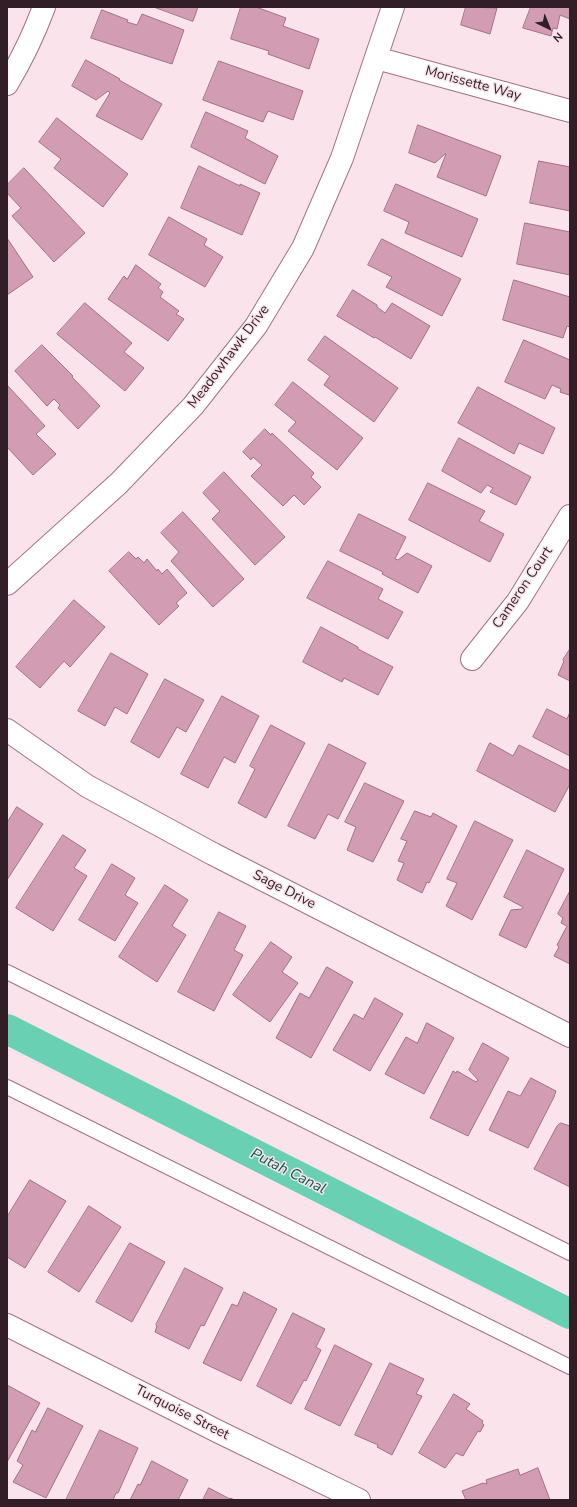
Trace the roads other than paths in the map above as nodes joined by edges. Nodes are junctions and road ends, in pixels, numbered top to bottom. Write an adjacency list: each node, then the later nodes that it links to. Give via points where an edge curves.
1 (44, 7): 4 (street, via 21,61)
2 (394, 7): 3 (street, Meadowhawk Drive)
3 (376, 58): 5 (street, Morissette Way); 7 (street, Meadowhawk Drive, via 342,158 304,248 256,326 193,406 119,483)
4 (7, 84)
5 (570, 111)
6 (570, 516): 8 (street, Cameron Court, via 518,601)
7 (7, 584)
8 (472, 659)
9 (7, 730): 11 (street, Sage Drive, via 87,786 213,854)
10 (7, 972): 13 (lane)
11 (570, 1036)
12 (7, 1088): 15 (lane)
13 (570, 1252)
14 (7, 1325): 16 (street, Turquoise Street)
15 (570, 1367)
16 (359, 1500)

